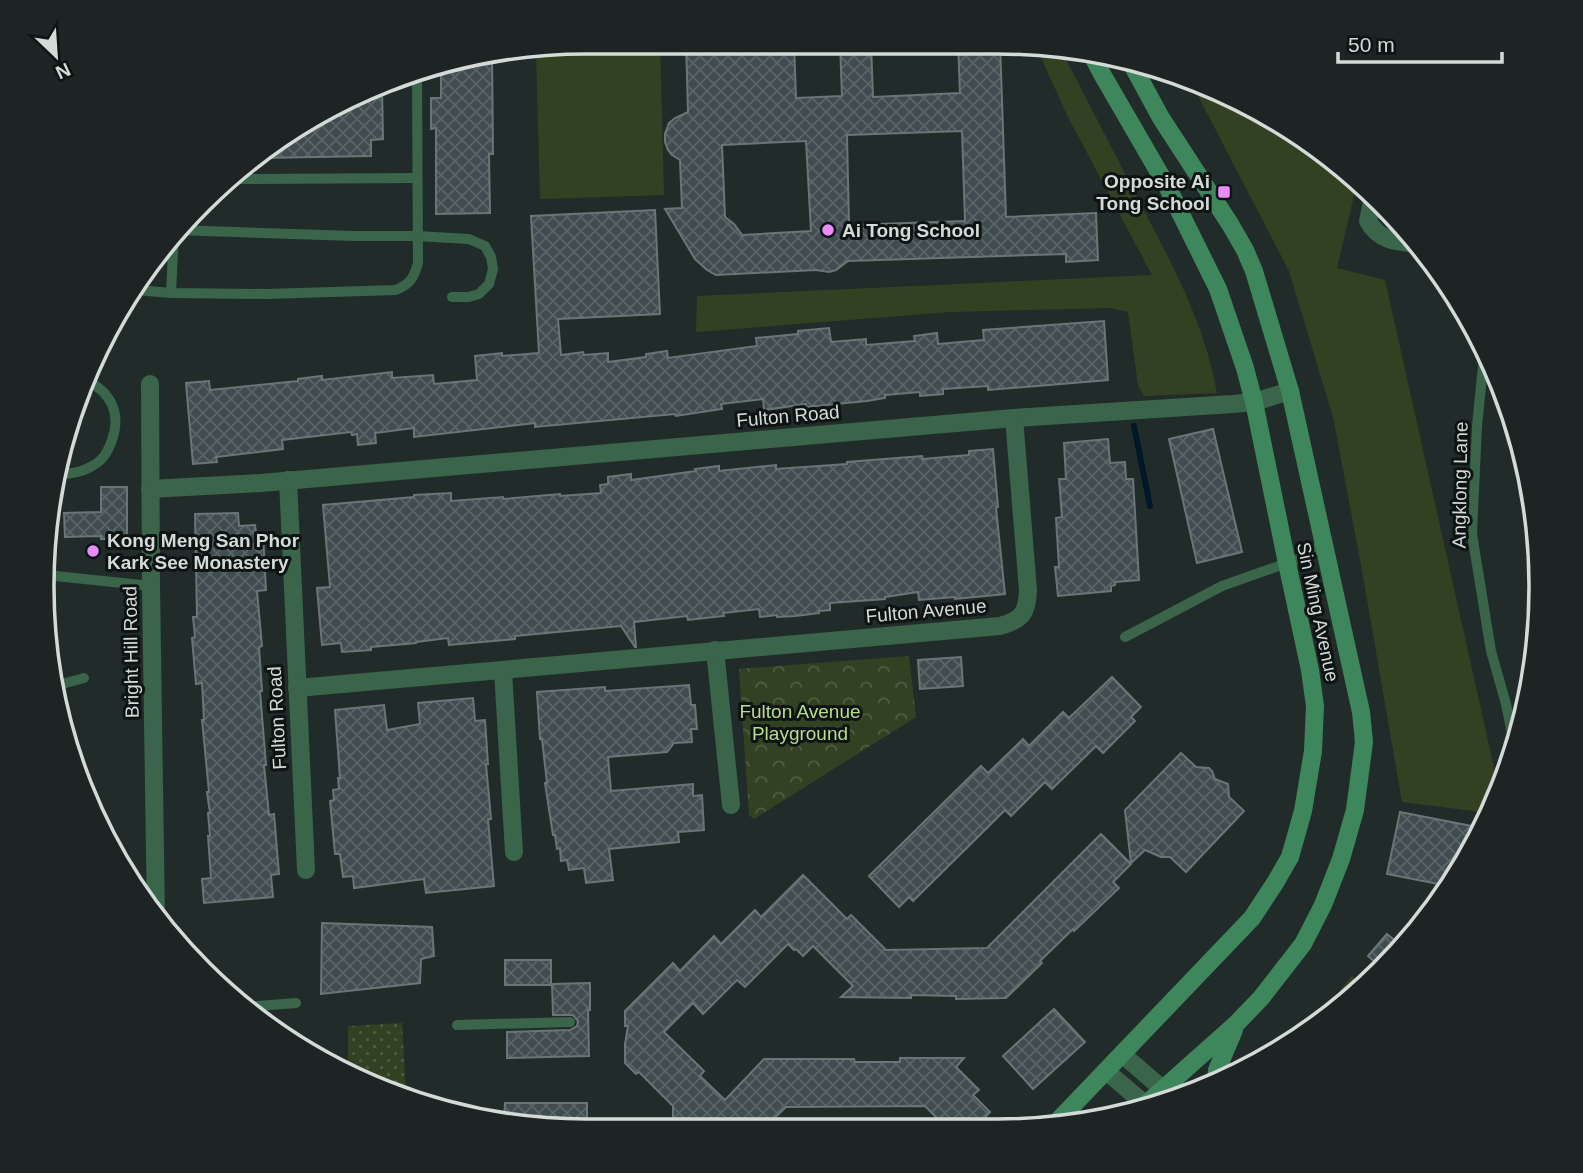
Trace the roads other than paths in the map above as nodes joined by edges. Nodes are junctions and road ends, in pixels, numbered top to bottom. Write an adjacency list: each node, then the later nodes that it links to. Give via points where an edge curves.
1 (1097, 64): 18 (main road, Sin Ming Avenue, via 1168,188 1218,289)
2 (1136, 73): 17 (main road, Sin Ming Avenue, via 1245,250)
3 (417, 81): 4 (lane)
4 (417, 178): 5 (lane); 8 (lane)
5 (244, 179)
6 (1371, 208): 9 (street, via 1368,221 1377,233)
7 (190, 231): 8 (lane)
8 (417, 236): 12 (lane, via 414,277 396,290); 13 (lane, via 470,239 485,246 493,269 489,284 479,294)
9 (1402, 242)
10 (174, 250): 12 (lane)
11 (144, 291): 12 (lane)
12 (171, 293)
13 (452, 297)
14 (1483, 371): 35 (lane, Angklong Lane, via 1472,534 1491,651)
15 (150, 384): 22 (street, Bright Hill Road)
16 (94, 386): 20 (lane, via 107,395 116,427 102,460)
17 (1290, 391): 18 (street, Fulton Road); 23 (main road, Sin Ming Avenue)
18 (1254, 401): 19 (street, Fulton Road); 25 (main road, Sin Ming Avenue)
19 (1014, 418): 21 (street, Fulton Road); 30 (street, Fulton Avenue, via 1028,590 1021,617 1000,626)
20 (66, 473)
21 (288, 480): 22 (street, Fulton Road); 34 (street, Fulton Road)
22 (150, 489): 28 (street, Bright Hill Road)
23 (1322, 538): 24 (lane); 26 (main road, Sin Ming Avenue)
24 (1304, 557): 25 (lane); 26 (lane, via 1316,559)
25 (1287, 563): 29 (lane, via 1222,586); 45 (main road, Sin Ming Avenue, via 1315,706 1303,811 1290,857 1252,918)
26 (1330, 571): 43 (main road, Sin Ming Avenue, via 1361,712 1364,742 1355,810 1341,859 1303,944)
27 (54, 576): 28 (lane)
28 (150, 586): 39 (street, Bright Hill Road)
29 (1125, 637)
30 (715, 650): 31 (street, Fulton Avenue); 36 (street)
31 (503, 671): 34 (street, Fulton Avenue); 37 (street)
32 (84, 678): 33 (lane)
33 (63, 684)
34 (297, 688): 38 (street, Fulton Road)
35 (1510, 726)
36 (731, 805)
37 (514, 852)
38 (306, 870)
39 (156, 899)
40 (296, 1003): 41 (lane)
41 (258, 1006)
42 (570, 1022): 44 (lane)
43 (1236, 1024): 47 (main road); 48 (main road, Sin Ming Avenue)
44 (457, 1025)
45 (1122, 1054): 46 (main road, Sin Ming Avenue); 49 (street)
46 (1106, 1070): 50 (street); 51 (main road, Sin Ming Avenue)
47 (1217, 1071)
48 (1171, 1090)
49 (1166, 1092)
50 (1139, 1100)
51 (1065, 1114)

